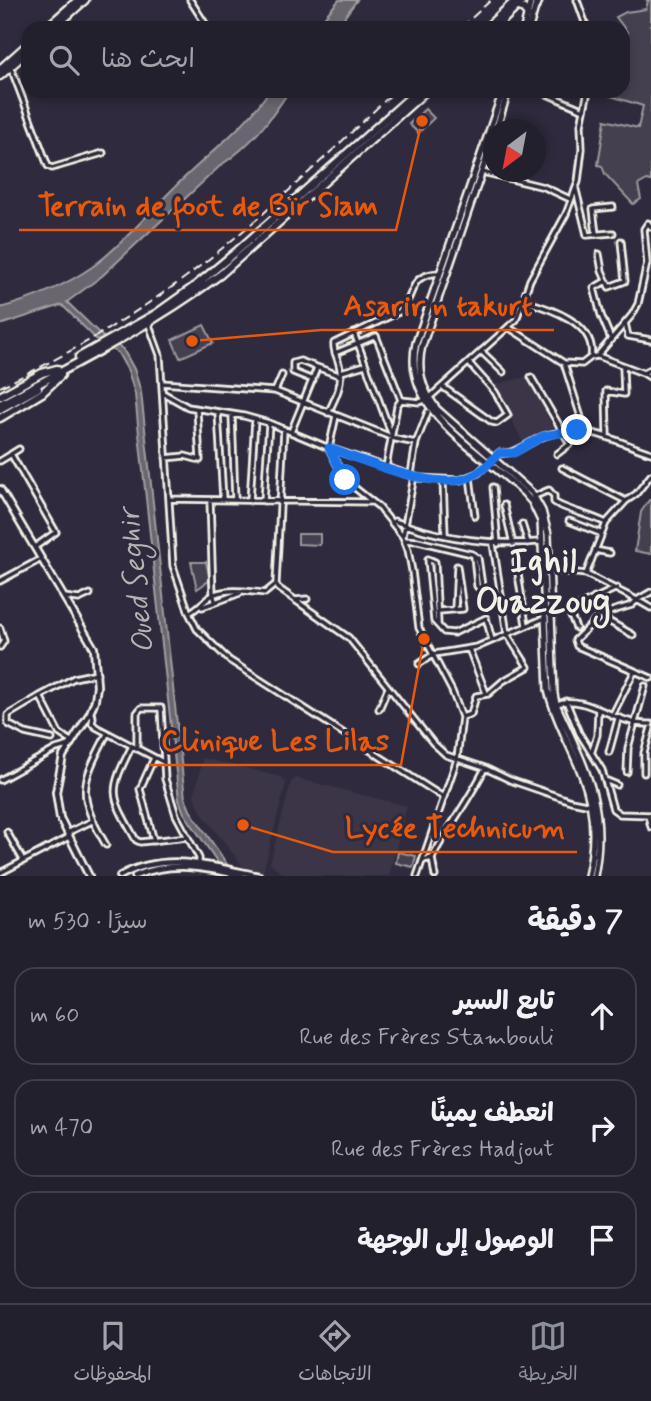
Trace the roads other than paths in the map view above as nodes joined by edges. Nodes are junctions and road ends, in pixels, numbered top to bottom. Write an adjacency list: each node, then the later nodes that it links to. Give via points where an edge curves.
1 (78, 0): 10 (highway)
2 (85, 0): 11 (highway)
3 (190, 0): 12 (street)
4 (524, 0): 8 (highway)
5 (531, 0): 9 (main road)
6 (577, 0): 17 (street)
7 (537, 2): 16 (main road)
8 (516, 3): 9 (highway); 13 (highway); 14 (highway)
9 (528, 16): 15 (main road)
10 (54, 21)
11 (62, 21)
12 (204, 21)
13 (494, 21)
14 (501, 21)
15 (528, 21)
16 (530, 21)
17 (584, 21)
18 (21, 50): 21 (highway)
19 (21, 57): 20 (highway)
20 (11, 66): 22 (highway); 23 (street)
21 (0, 69)
22 (0, 76)
23 (21, 93)
24 (23, 98): 33 (street, via 48,166)
25 (409, 98): 47 (highway, via 228,259)
26 (418, 98): 47 (highway, via 220,274)
27 (502, 98): 44 (main road)
28 (503, 98): 32 (main road)
29 (556, 98): 31 (street)
30 (587, 98): 31 (street)
31 (584, 110): 36 (street)
32 (499, 119)
33 (103, 153)
34 (483, 166): 35 (main road)
35 (481, 172): 37 (street, via 533,184); 80 (main road, via 419,357)
36 (575, 188): 37 (street); 41 (street, via 587,235)
37 (570, 199): 46 (street)
38 (613, 207): 41 (street, via 593,209)
39 (651, 227): 48 (street, via 648,223 644,229 647,262 638,304)
40 (613, 233): 41 (street)
41 (596, 234)
42 (621, 241): 45 (street, via 625,281 608,287)
43 (599, 254): 45 (street)
44 (440, 273): 50 (street, via 418,279 401,311); 80 (main road, via 413,355 414,377)
45 (606, 281): 51 (street, via 594,288)
46 (524, 302): 49 (street); 58 (street, via 568,318 589,341)
47 (148, 321): 54 (highway); 75 (street, via 160,355)
48 (625, 323): 51 (street); 52 (street, via 628,336)
49 (508, 327): 55 (street); 60 (street)
50 (354, 333): 53 (street); 56 (street, via 334,343)
51 (611, 340): 57 (street)
52 (651, 340)
53 (358, 345): 56 (street); 61 (street); 79 (street, via 376,336)
54 (101, 347): 62 (highway); 65 (highway)
55 (481, 351): 59 (street); 67 (street)
56 (335, 353): 69 (street)
57 (597, 356): 58 (street); 63 (street)
58 (591, 357): 60 (street, via 582,364)
59 (468, 363): 76 (street); 76 (street, via 495,392 508,415 492,422)
60 (564, 363): 93 (street)
61 (365, 365): 69 (street); 97 (street)
62 (70, 366): 71 (highway); 81 (highway, via 48,382); 89 (highway, via 43,393)
63 (623, 367): 68 (street); 96 (street, via 624,394 606,391)
64 (317, 368): 69 (street); 74 (street); 74 (street, via 300,361 292,365 293,372)
65 (58, 369): 71 (highway); 81 (highway, via 42,373)
66 (651, 369): 68 (street)
67 (503, 372)
68 (643, 373): 73 (street)
69 (341, 374): 84 (street, via 340,388)
70 (282, 375): 77 (street)
71 (46, 377): 81 (highway)
72 (531, 377): 95 (street)
73 (651, 378)
74 (313, 380): 82 (street)
75 (162, 383): 77 (street); 78 (street)
76 (443, 387): 80 (street)
77 (275, 391): 82 (street)
78 (162, 393): 83 (street); 104 (street)
79 (401, 400): 80 (street); 97 (street)
80 (427, 400): 106 (main road, via 440,419)
81 (0, 402)
82 (303, 402): 84 (street); 94 (street)
83 (197, 410): 86 (street); 104 (street, via 200,460)
84 (328, 412): 88 (street)
85 (428, 412): 98 (street)
86 (218, 413): 87 (street); 118 (street)
87 (232, 415): 90 (street); 119 (street)
88 (337, 416): 97 (street); 99 (street)
89 (0, 418)
90 (255, 419): 91 (street); 120 (street)
91 (269, 423): 92 (street); 121 (street)
92 (284, 429): 94 (street); 122 (street)
93 (585, 430): 95 (street); 96 (street)
94 (291, 432): 99 (street)
95 (562, 432): 103 (street, via 570,444); 106 (street, via 536,439 514,453 499,453)
96 (607, 436): 101 (street)
97 (392, 437): 98 (street); 107 (street)
98 (416, 443): 109 (street)
99 (329, 448): 107 (street); 124 (street, via 345,480)
100 (19, 449): 102 (street)
101 (651, 453)
102 (11, 454): 105 (street); 139 (street, via 56,532)
103 (557, 454)
104 (166, 458): 116 (street)
105 (0, 461)
106 (492, 461): 111 (street); 115 (main road); 135 (main road, via 532,502 541,521)
107 (386, 467): 109 (street)
108 (562, 468): 123 (street)
109 (412, 475): 112 (street); 131 (street)
110 (651, 475): 123 (street)
111 (470, 476): 112 (street); 126 (street)
112 (443, 481): 133 (street)
113 (493, 487): 137 (street)
114 (0, 489): 139 (street)
115 (535, 496): 129 (street, via 549,490 560,506); 145 (main road, via 546,521)
116 (169, 499): 117 (street); 162 (street, via 173,566)
117 (210, 500): 118 (street); 154 (street)
118 (223, 500): 119 (street)
119 (235, 500): 120 (street)
120 (250, 501): 121 (street)
121 (264, 501): 122 (street)
122 (280, 501): 124 (street); 148 (street)
123 (626, 501): 129 (street)
124 (374, 502): 127 (street)
125 (504, 505): 138 (street)
126 (475, 516)
127 (391, 520): 131 (street); 134 (street)
128 (569, 521): 132 (street)
129 (606, 523): 132 (street)
130 (522, 524): 136 (street)
131 (405, 525): 133 (street); 134 (street)
132 (600, 533): 140 (street)
133 (444, 534): 137 (street)
134 (403, 538): 142 (street); 174 (street, via 419,628)
135 (543, 542): 136 (street); 145 (main road)
136 (528, 543): 138 (street)
137 (495, 544): 138 (street); 169 (street)
138 (513, 544)
139 (35, 547): 143 (street)
140 (595, 550): 141 (street); 146 (street)
141 (610, 553)
142 (474, 556): 142 (street, via 477,586 480,589 478,558)
143 (42, 559): 147 (street); 153 (street)
144 (516, 561): 166 (street)
145 (547, 571): 146 (street); 164 (main road)
146 (586, 574): 149 (street)
147 (0, 582)
148 (276, 584): 150 (street, via 265,593); 157 (street)
149 (617, 588): 155 (street); 158 (street)
150 (244, 592): 154 (street, via 229,599); 154 (street, via 228,591)
151 (651, 592): 158 (street)
152 (90, 594): 153 (street, via 79,599)
153 (64, 597): 177 (street, via 94,648)
154 (216, 598): 162 (street)
155 (594, 598): 163 (street); 168 (street, via 572,609)
156 (307, 599): 157 (street)
157 (295, 600): 180 (street, via 349,638)
158 (637, 600): 159 (street); 163 (street)
159 (651, 608)
160 (456, 609): 160 (street, via 463,609 458,566 455,568); 161 (street)
161 (439, 611): 165 (street); 165 (street, via 435,562 428,559)
162 (188, 613): 208 (street, via 197,629 229,660)
163 (602, 614): 170 (street); 176 (street, via 575,640 576,645)
164 (547, 618): 166 (street); 184 (main road, via 548,690)
165 (438, 624): 171 (street, via 444,632 454,633 486,618)
166 (526, 625): 169 (street)
167 (0, 628): 172 (street, via 4,641)
168 (576, 628)
169 (507, 634): 171 (street); 181 (street, via 528,667)
170 (633, 635)
171 (492, 640): 173 (street)
172 (0, 647)
173 (469, 649): 174 (street); 181 (street)
174 (434, 654): 175 (street); 189 (street)
175 (419, 664)
176 (634, 671): 178 (street); 188 (street)
177 (97, 673): 182 (street, via 74,678); 187 (street)
178 (651, 678)
179 (645, 686): 191 (street)
180 (388, 687): 185 (street); 200 (street, via 440,751)
181 (486, 693): 189 (street, via 476,696 471,714)
182 (40, 696): 194 (street, via 8,715 8,724); 195 (street)
183 (566, 701): 184 (street); 186 (street); 197 (street)
184 (554, 705): 209 (main road); 222 (main road, via 585,767 594,798 598,820)
185 (379, 709)
186 (598, 709): 188 (street); 197 (street)
187 (90, 713): 193 (street, via 93,725); 195 (street)
188 (612, 716): 190 (street)
189 (462, 717): 200 (street)
190 (618, 719): 191 (street); 198 (street)
191 (634, 723): 192 (street); 203 (street)
192 (651, 726): 204 (street)
193 (107, 733): 196 (street); 211 (street, via 86,780)
194 (52, 739)
195 (69, 744): 205 (street); 214 (street, via 56,787 58,812)
196 (135, 747): 199 (street); 201 (street, via 137,712 160,708); 216 (street, via 115,780 116,801 137,842)
197 (592, 752): 206 (street)
198 (609, 752)
199 (154, 758): 201 (street); 216 (street, via 140,789)
200 (457, 759): 202 (street); 208 (street)
201 (163, 762): 215 (street, via 169,797)
202 (485, 768): 209 (street); 218 (street)
203 (627, 772)
204 (644, 774)
205 (0, 780)
206 (605, 780): 207 (street); 210 (street, via 615,811)
207 (617, 785)
208 (443, 797): 220 (street)
209 (591, 805): 222 (main road)
210 (649, 815): 212 (street)
211 (92, 821): 214 (street); 217 (street)
212 (651, 827)
213 (7, 832): 219 (street)
214 (68, 835): 219 (street); 226 (street)
215 (188, 837): 216 (street); 221 (street)
216 (154, 841)
217 (106, 845)
218 (432, 858): 220 (street); 231 (street)
219 (23, 860): 224 (street)
220 (423, 860): 230 (street)
221 (199, 865): 223 (street); 227 (street, via 156,863); 228 (street)
222 (593, 867): 232 (main road)
223 (219, 871): 225 (street)
224 (0, 873)
225 (241, 874): 229 (street)
226 (89, 875)
227 (120, 876)
228 (135, 876)
229 (259, 876)
230 (417, 876)
231 (435, 876)
232 (591, 876)

